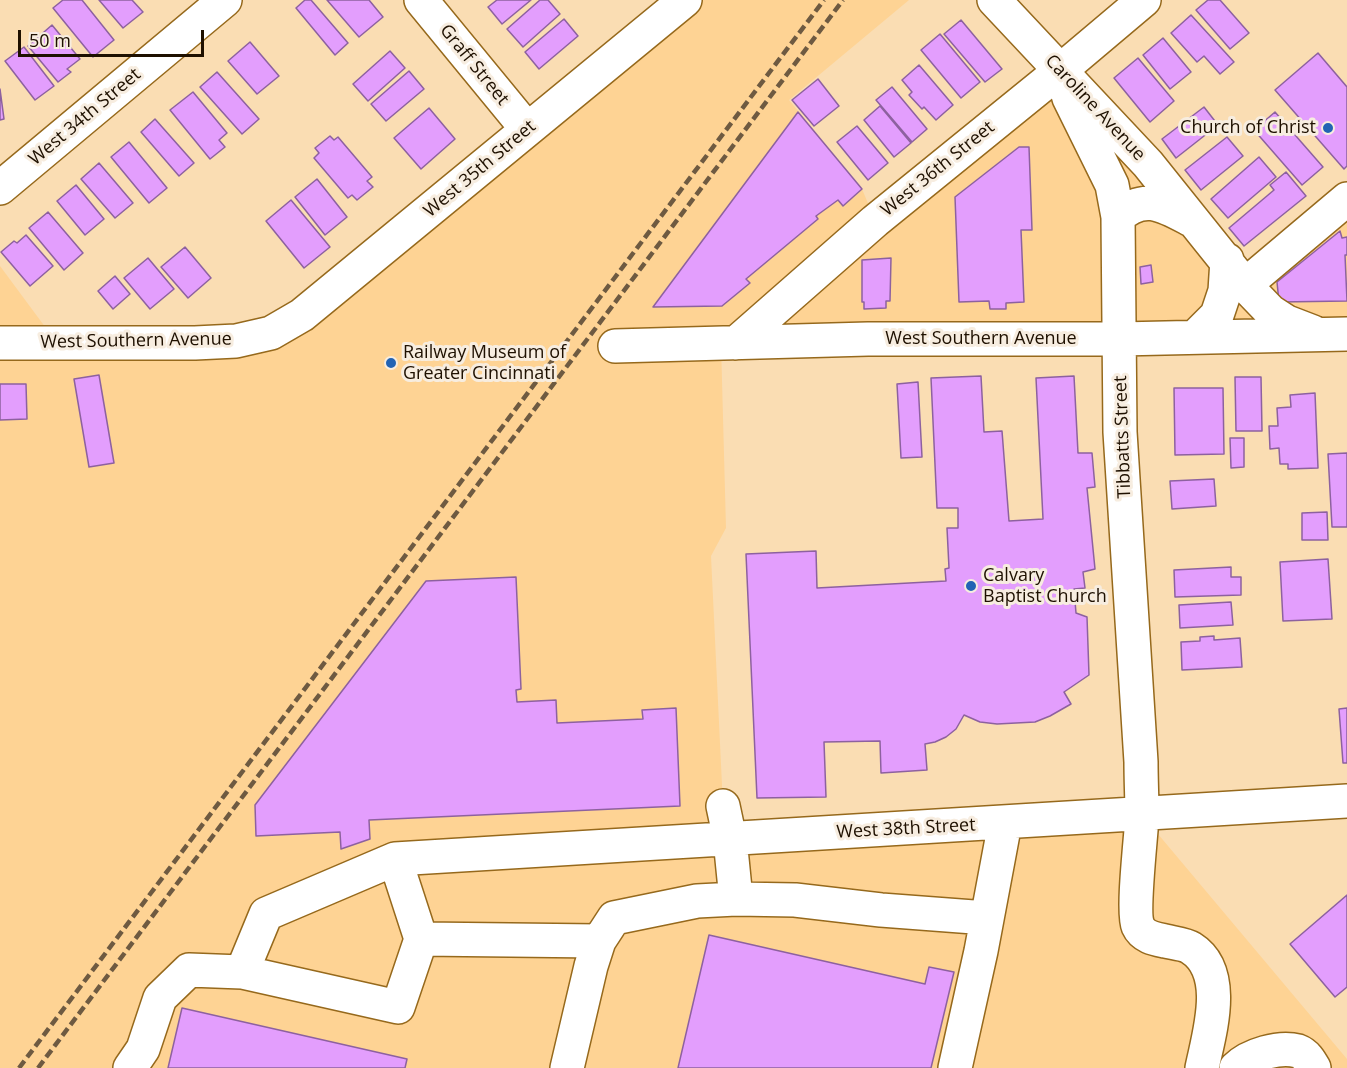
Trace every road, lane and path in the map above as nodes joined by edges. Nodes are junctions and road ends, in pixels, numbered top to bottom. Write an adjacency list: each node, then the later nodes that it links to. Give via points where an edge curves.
1 (225, 0): 8 (street, West 34th Street)
2 (422, 0): 7 (street, Graff Street)
3 (685, 0): 7 (street, West 35th Street)
4 (994, 0): 6 (street, Caroline Avenue)
5 (1144, 0): 6 (street, West 36th Street)
6 (1061, 70): 10 (street, Tibbatts Street, via 1069,99 1112,185); 11 (street, Caroline Avenue, via 1148,164); 18 (street, West 36th Street, via 875,220)
7 (527, 129): 13 (street, West 35th Street, via 302,315)
8 (0, 188)
9 (1347, 199): 12 (street)
10 (1118, 217): 11 (street, Caroline Avenue, via 1129,207 1142,203 1163,206); 16 (street, Tibbatts Street)
11 (1191, 219): 12 (street, Caroline Avenue)
12 (1236, 273): 14 (street, Caroline Avenue, via 1270,311 1287,322); 15 (street, via 1217,315)
13 (271, 333): 17 (street, West Southern Avenue, via 236,341 195,343)
14 (1332, 334): 15 (street, West Southern Avenue)
15 (1196, 337): 16 (street, West Southern Avenue)
16 (1120, 339): 18 (street, West Southern Avenue); 22 (street, Tibbatts Street, via 1120,432)
17 (0, 343)
18 (736, 343): 19 (street, West Southern Avenue)
19 (615, 346)
20 (1347, 801): 22 (street, West 38th Street)
21 (723, 806): 24 (street)
22 (1142, 815): 23 (street, West 38th Street); 35 (street, Tibbatts Street, via 1138,926 1147,937 1190,947 1202,958 1211,981 1214,1012)
23 (1005, 823): 24 (street, West 38th Street); 27 (street)
24 (730, 839): 25 (street, West 38th Street); 26 (street)
25 (395, 859): 28 (street); 30 (street, West 38th Street, via 266,914)
26 (736, 899): 27 (street, via 795,900); 29 (street, via 697,901 614,918)
27 (987, 918): 34 (street)
28 (421, 939): 29 (street); 30 (street, via 398,1007)
29 (599, 941): 33 (street)
30 (242, 972): 32 (street, via 189,970 160,998 143,1050)
31 (1240, 1065): 36 (street, via 1273,1062); 37 (street, via 1256,1055 1298,1051)
32 (130, 1068)
33 (567, 1068)
34 (955, 1068)
35 (1202, 1068)
36 (1285, 1068)
37 (1314, 1068)

